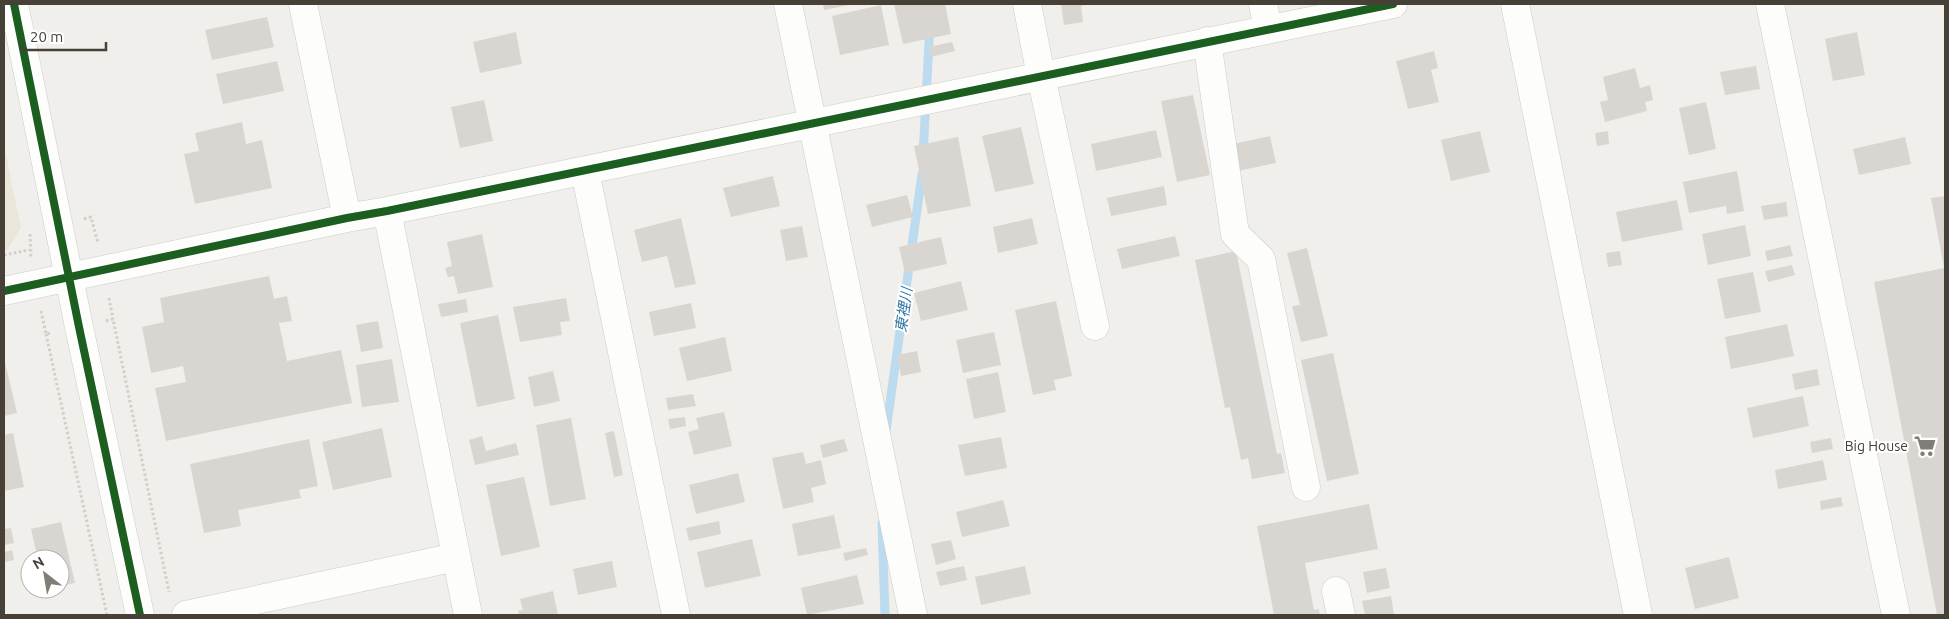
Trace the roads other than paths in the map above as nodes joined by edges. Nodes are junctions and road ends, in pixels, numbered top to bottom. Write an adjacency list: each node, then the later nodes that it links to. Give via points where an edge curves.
1 (14, 4): 15 (street)
2 (303, 4): 14 (street)
3 (788, 4): 11 (street)
4 (1027, 4): 10 (street)
5 (1393, 4): 8 (street)
6 (1515, 4): 25 (street)
7 (1770, 4): 26 (street)
8 (1266, 16): 9 (street)
9 (1207, 42): 10 (street); 18 (street, via 1235,234 1261,259)
10 (1041, 76): 11 (street); 17 (street)
11 (812, 123): 12 (street); 24 (street)
12 (585, 171): 13 (street); 23 (street)
13 (388, 211): 14 (street); 19 (street)
14 (347, 218): 15 (street)
15 (70, 277): 16 (street); 21 (street)
16 (4, 290)
17 (1095, 326)
18 (1306, 487)
19 (456, 557): 20 (street); 22 (street)
20 (178, 606)
21 (140, 615)
22 (468, 615)
23 (676, 615)
24 (913, 615)
25 (1638, 615)
26 (1896, 615)

